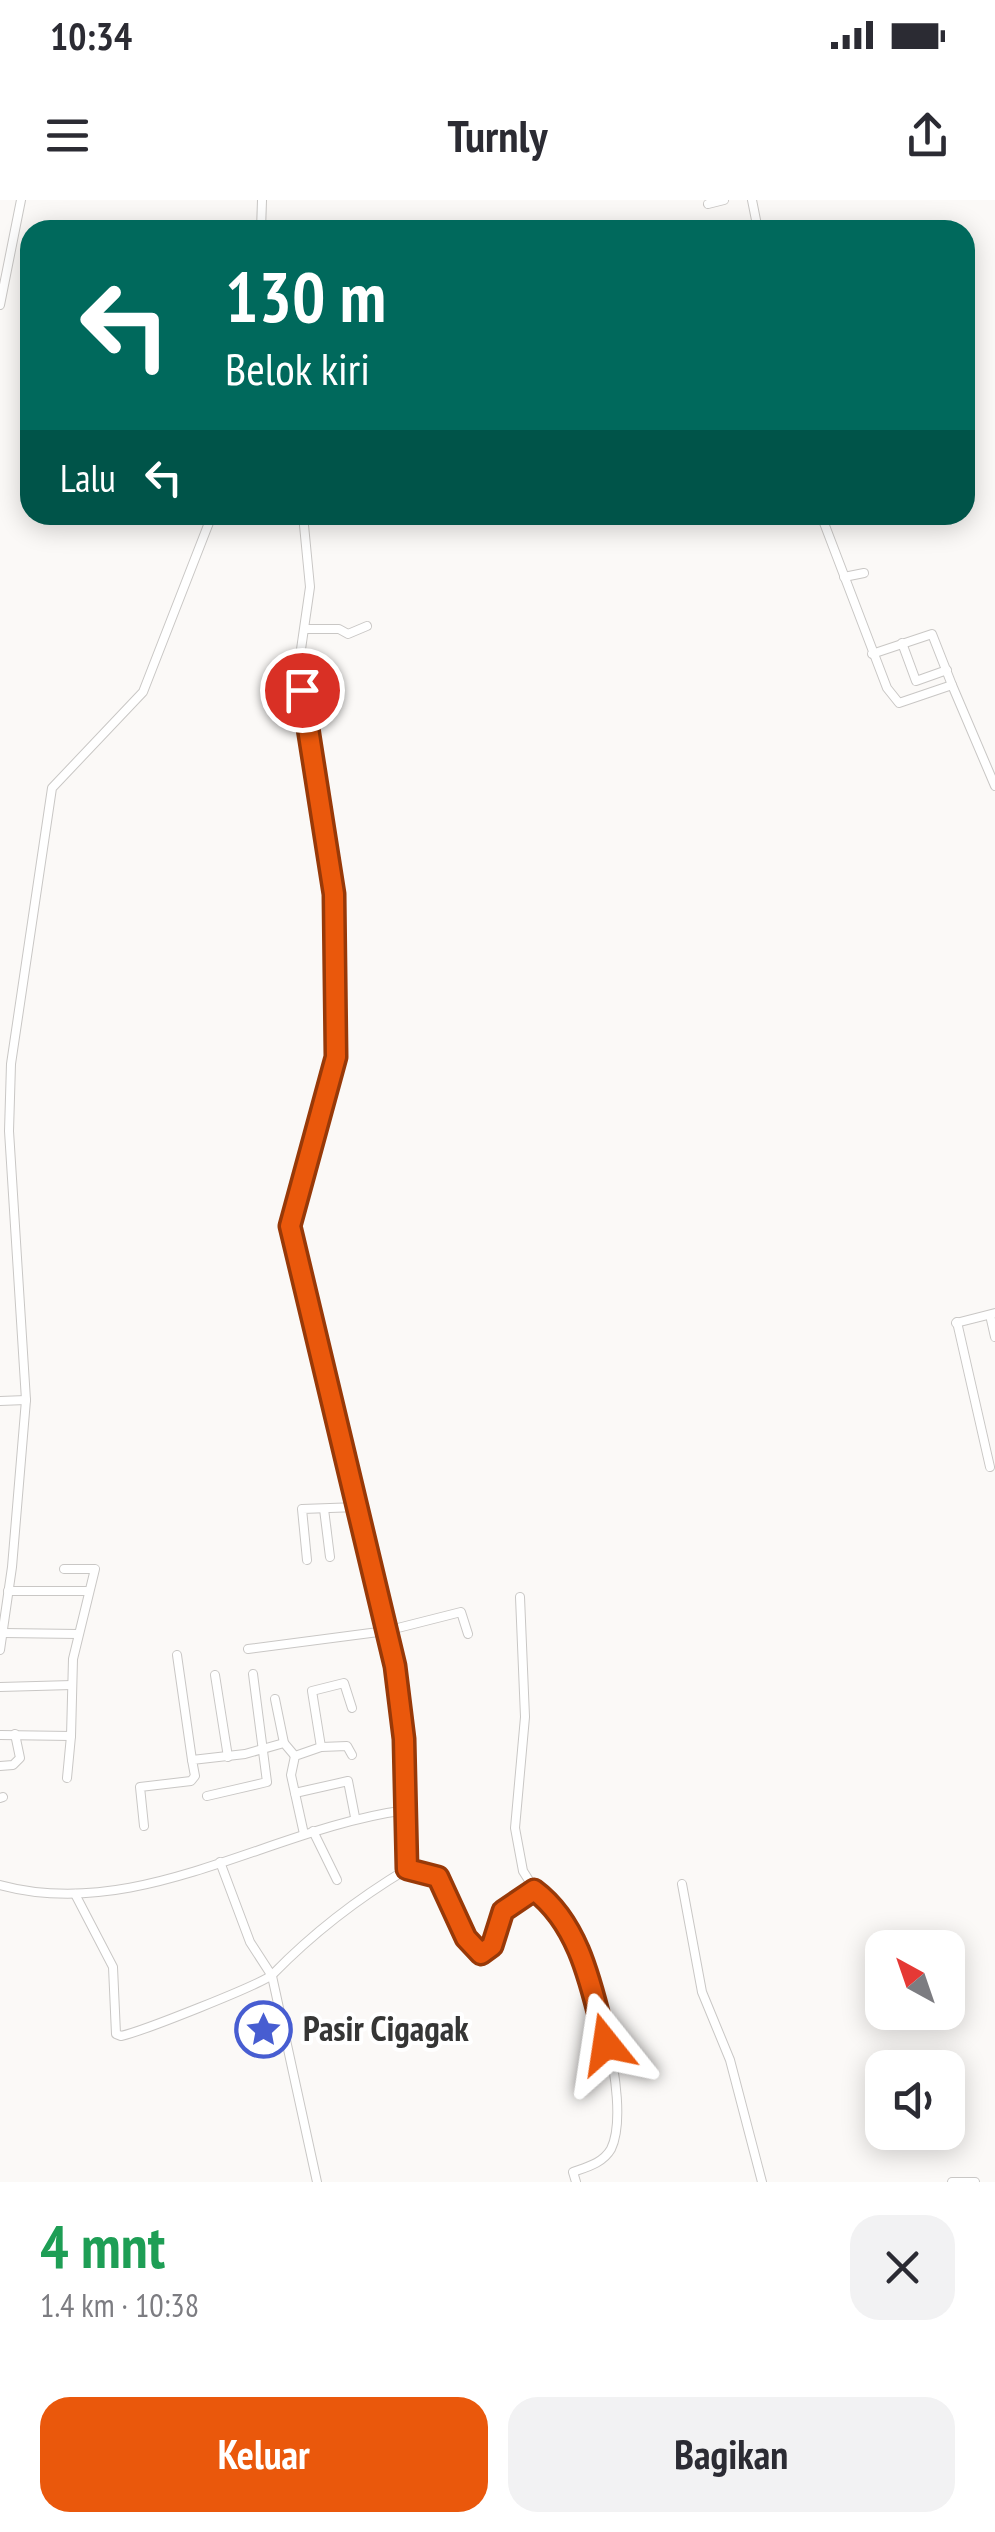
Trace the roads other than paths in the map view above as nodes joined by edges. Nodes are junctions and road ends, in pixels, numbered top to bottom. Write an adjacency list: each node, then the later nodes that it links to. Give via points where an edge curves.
1 (20, 200): 4 (street)
2 (724, 200): 3 (street)
3 (708, 204)
4 (0, 305)
5 (208, 525): 19 (street, via 143,692 52,788 11,1064)
6 (304, 525): 11 (street, via 310,587)
7 (825, 525): 9 (street)
8 (864, 572): 9 (street)
9 (844, 577): 13 (street)
10 (367, 626): 11 (street, via 348,634)
11 (305, 629): 22 (street, via 298,670 334,894 336,1057 290,1226)
12 (902, 643): 13 (street); 14 (street, via 932,634); 14 (street, via 916,681)
13 (872, 654): 15 (street, via 899,703)
14 (947, 670): 15 (street)
15 (952, 684): 16 (street)
16 (995, 786)
17 (992, 1314): 18 (street); 21 (street, via 955,1323)
18 (995, 1337)
19 (26, 1400): 20 (street); 27 (street)
20 (0, 1401)
21 (990, 1468)
22 (358, 1507): 23 (street); 30 (street)
23 (324, 1509): 24 (street); 25 (street, via 301,1510)
24 (330, 1557)
25 (306, 1560)
26 (64, 1569): 28 (street, via 95,1569)
27 (8, 1592): 28 (street); 31 (street)
28 (86, 1592): 32 (street)
29 (520, 1597): 66 (street, via 525,1718 515,1838)
30 (386, 1630): 33 (street, via 460,1612); 34 (street); 57 (street, via 401,1707)
31 (4, 1632): 32 (street); 35 (street)
32 (78, 1634): 39 (street)
33 (468, 1634)
34 (248, 1649)
35 (0, 1650)
36 (177, 1654): 52 (street)
37 (253, 1674): 48 (street)
38 (215, 1675): 51 (street)
39 (72, 1684): 40 (street); 45 (street)
40 (0, 1688)
41 (275, 1699): 46 (street)
42 (352, 1708): 47 (street, via 344,1683 312,1690)
43 (15, 1734): 44 (street); 45 (street); 53 (street, via 20,1758)
44 (0, 1735)
45 (71, 1736): 54 (street)
46 (284, 1743): 48 (street); 50 (street)
47 (321, 1747): 49 (street, via 347,1746); 50 (street)
48 (265, 1749): 51 (street); 56 (street, via 265,1785)
49 (352, 1754)
50 (295, 1756): 55 (street)
51 (228, 1757): 52 (street)
52 (192, 1760): 59 (street, via 191,1781 140,1786)
53 (0, 1766)
54 (67, 1778)
55 (295, 1793): 58 (street, via 348,1781); 60 (street)
56 (207, 1796)
57 (407, 1810): 58 (street); 62 (street)
58 (356, 1817): 60 (street)
59 (144, 1826)
60 (308, 1833): 61 (street); 63 (street)
61 (220, 1862): 67 (street, via 165,1880); 68 (street, via 250,1942)
62 (407, 1869): 66 (street, via 438,1877 466,1938 481,1954 492,1946 503,1911); 68 (street, via 328,1922)
63 (337, 1880)
64 (682, 1884): 71 (street, via 702,1992 730,2060)
65 (0, 1885): 67 (street)
66 (534, 1890): 70 (street, via 561,1912 614,2072 616,2136 604,2158 572,2172)
67 (75, 1894): 68 (street, via 113,1966 118,2036)
68 (272, 1976): 69 (street)
69 (316, 2182)
70 (576, 2182)
71 (762, 2182)
72 (952, 2182): 73 (street)
73 (974, 2182)

